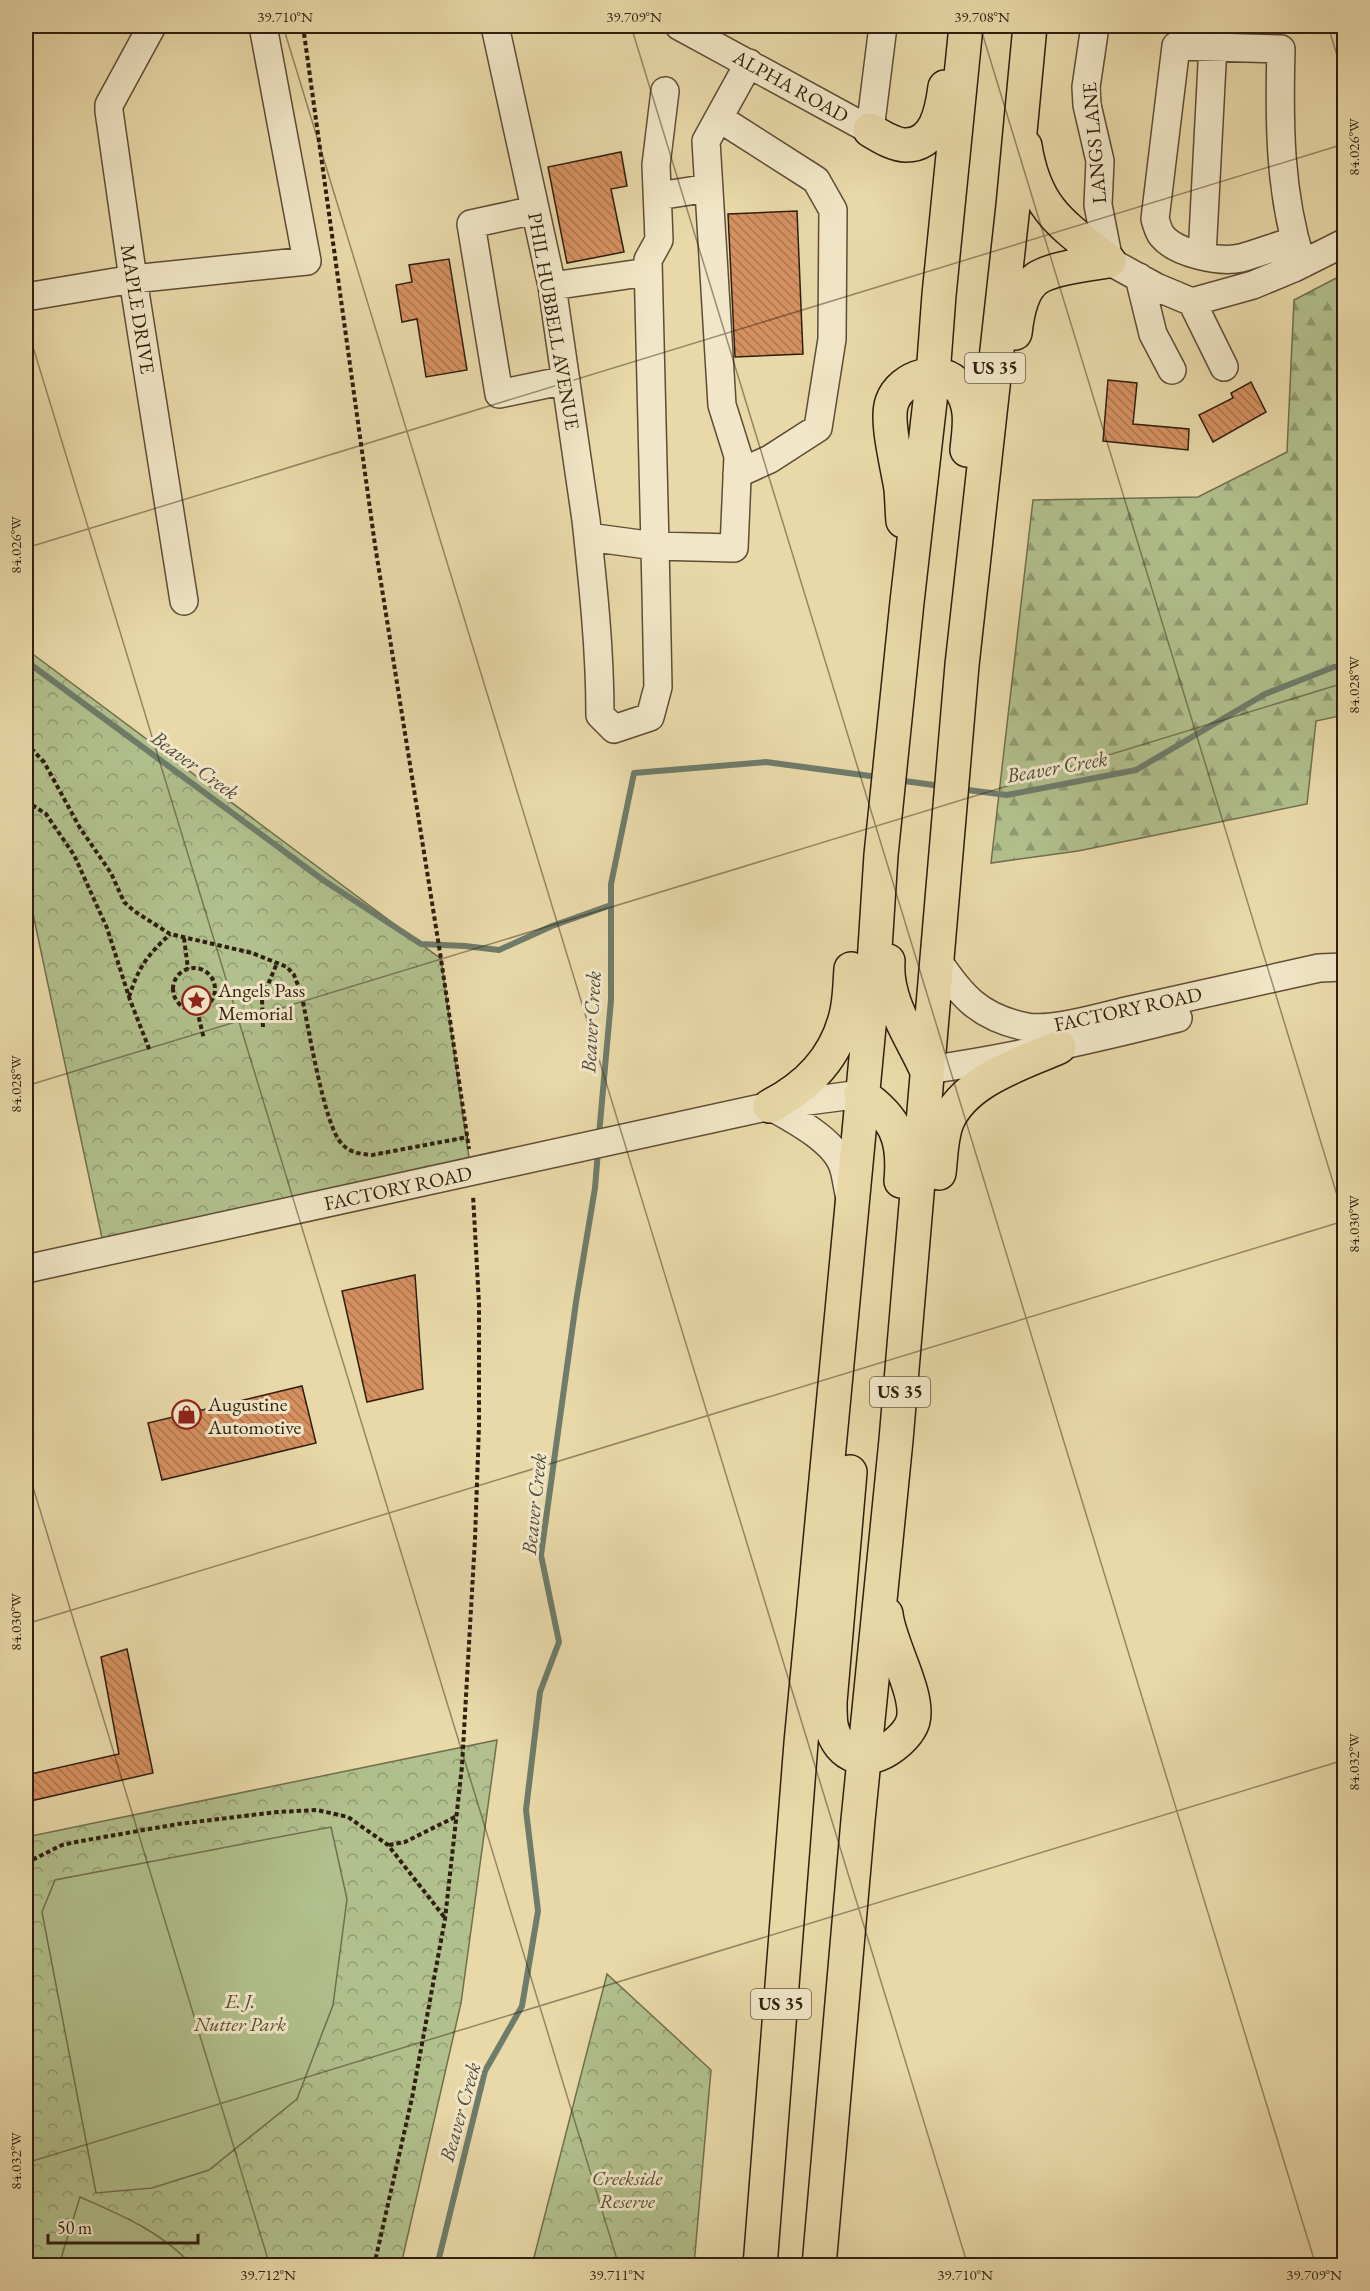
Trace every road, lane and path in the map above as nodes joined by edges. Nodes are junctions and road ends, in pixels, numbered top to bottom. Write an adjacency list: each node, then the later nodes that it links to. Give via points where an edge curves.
1 (152, 26): 26 (street, MAPLE DRIVE, via 109,105)
2 (263, 26): 26 (street, via 307,261)
3 (303, 26): 59 (path, via 375,545)
4 (495, 26): 19 (street, PHIL HUBBELL AVENUE)
5 (679, 26): 12 (street, ALPHA ROAD)
6 (883, 26): 16 (street)
7 (951, 26): 16 (highway, via 943,104 938,122 929,134 918,143 904,145)
8 (966, 26): 32 (highway)
9 (1030, 26): 15 (highway, US 35)
10 (1095, 26): 23 (street, LANGS LANE, via 1087,105 1100,161 1098,205)
11 (1214, 36): 21 (street, via 1281,49 1279,126 1283,175); 22 (street); 22 (street, via 1176,45 1155,219 1163,238)
12 (749, 63): 14 (street); 16 (street, ALPHA ROAD)
13 (665, 91): 18 (street, via 656,165)
14 (719, 118): 17 (street, via 706,141); 34 (street, via 816,180 833,210 832,339 818,428 770,459)
15 (1021, 119): 23 (highway, via 1027,159 1039,195 1060,224); 37 (highway, US 35)
16 (870, 130)
17 (709, 188): 18 (street); 34 (street, via 722,405 738,456)
18 (658, 196): 24 (street, via 659,240 648,260)
19 (535, 210): 27 (street, PHIL HUBBELL AVENUE); 33 (street, via 471,224 499,394)
20 (1344, 243): 21 (street)
21 (1298, 252): 22 (street, via 1220,259); 29 (street, via 1253,285)
22 (1202, 256)
23 (1109, 261): 25 (street); 37 (highway, via 1038,278 1026,290 1017,320 1000,526)
24 (648, 272): 27 (street); 36 (street)
25 (1139, 278): 29 (street); 31 (street, via 1153,334)
26 (133, 279): 28 (street); 38 (street, MAPLE DRIVE)
27 (552, 286): 33 (street, PHIL HUBBELL AVENUE)
28 (26, 297)
29 (1192, 302): 30 (street)
30 (1224, 367)
31 (1173, 369)
32 (933, 375): 39 (highway, via 948,376 960,388 971,416 951,592); 39 (highway, US 35, via 902,385 891,402)
33 (566, 380): 35 (street, PHIL HUBBELL AVENUE)
34 (737, 474): 36 (street, via 734,548)
35 (588, 537): 36 (street); 36 (street, PHIL HUBBELL AVENUE, via 597,619 600,715 614,729 650,717 658,687)
36 (654, 546)
37 (970, 595): 39 (highway, US 35)
38 (184, 601)
39 (916, 709): 42 (highway, US 35); 42 (highway, US 35)
40 (26, 743): 43 (path, via 44,762 80,828 111,873 124,902)
41 (26, 801): 50 (path, via 46,814 74,855 107,928)
42 (903, 855): 45 (highway, US 35); 56 (highway, via 888,965 890,988 895,1009); 57 (highway, US 35, via 872,995); 58 (highway, via 839,1036 826,1061 808,1082)
43 (170, 934): 44 (path); 50 (path, via 139,968)
44 (184, 938): 46 (path, via 229,946); 48 (path)
45 (936, 957): 47 (street, FACTORY ROAD, via 956,988 982,1011 1030,1028 1094,1018 1318,968); 56 (highway, US 35)
46 (277, 963): 52 (path, via 262,999); 59 (path, via 287,967 298,984 330,1126 343,1145 359,1154 372,1155)
47 (1344, 967)
48 (188, 969): 51 (path, via 174,983 174,997 183,1007); 51 (path, via 202,970 213,982 210,1003)
49 (1344, 975): 54 (street, FACTORY ROAD)
50 (129, 997): 55 (path)
51 (197, 1010): 53 (path)
52 (263, 1027)
53 (204, 1039)
54 (1059, 1047): 56 (street, FACTORY ROAD); 64 (highway, via 984,1080 946,1123 918,1405)
55 (150, 1051)
56 (927, 1070): 64 (highway, US 35)
57 (861, 1094): 58 (street, FACTORY ROAD); 62 (highway, US 35); 66 (highway, via 880,1107 892,1123 902,1143 903,1164 861,1647)
58 (771, 1106): 62 (street, via 830,1147 843,1164); 63 (street, FACTORY ROAD)
59 (468, 1137): 60 (path)
60 (470, 1156)
61 (473, 1195): 68 (path, via 479,1304 479,1426 462,1766)
62 (852, 1208): 67 (highway, via 865,1294 830,1702 831,1725 839,1744 853,1756); 73 (highway, US 35, via 801,1743)
63 (26, 1269)
64 (896, 1440): 65 (highway, US 35)
65 (883, 1578): 66 (highway, US 35); 67 (highway, via 887,1626 911,1692 913,1720 903,1738 887,1750)
66 (869, 1714): 67 (highway, US 35)
67 (864, 1758): 74 (highway, US 35)
68 (455, 1817): 69 (path, via 405,1842); 71 (path)
69 (388, 1845): 70 (path, via 348,1817 317,1810 178,1824 62,1845); 71 (path)
70 (26, 1863)
71 (445, 1919): 72 (path, via 412,2098)
72 (375, 2265)
73 (760, 2265)
74 (819, 2265)

